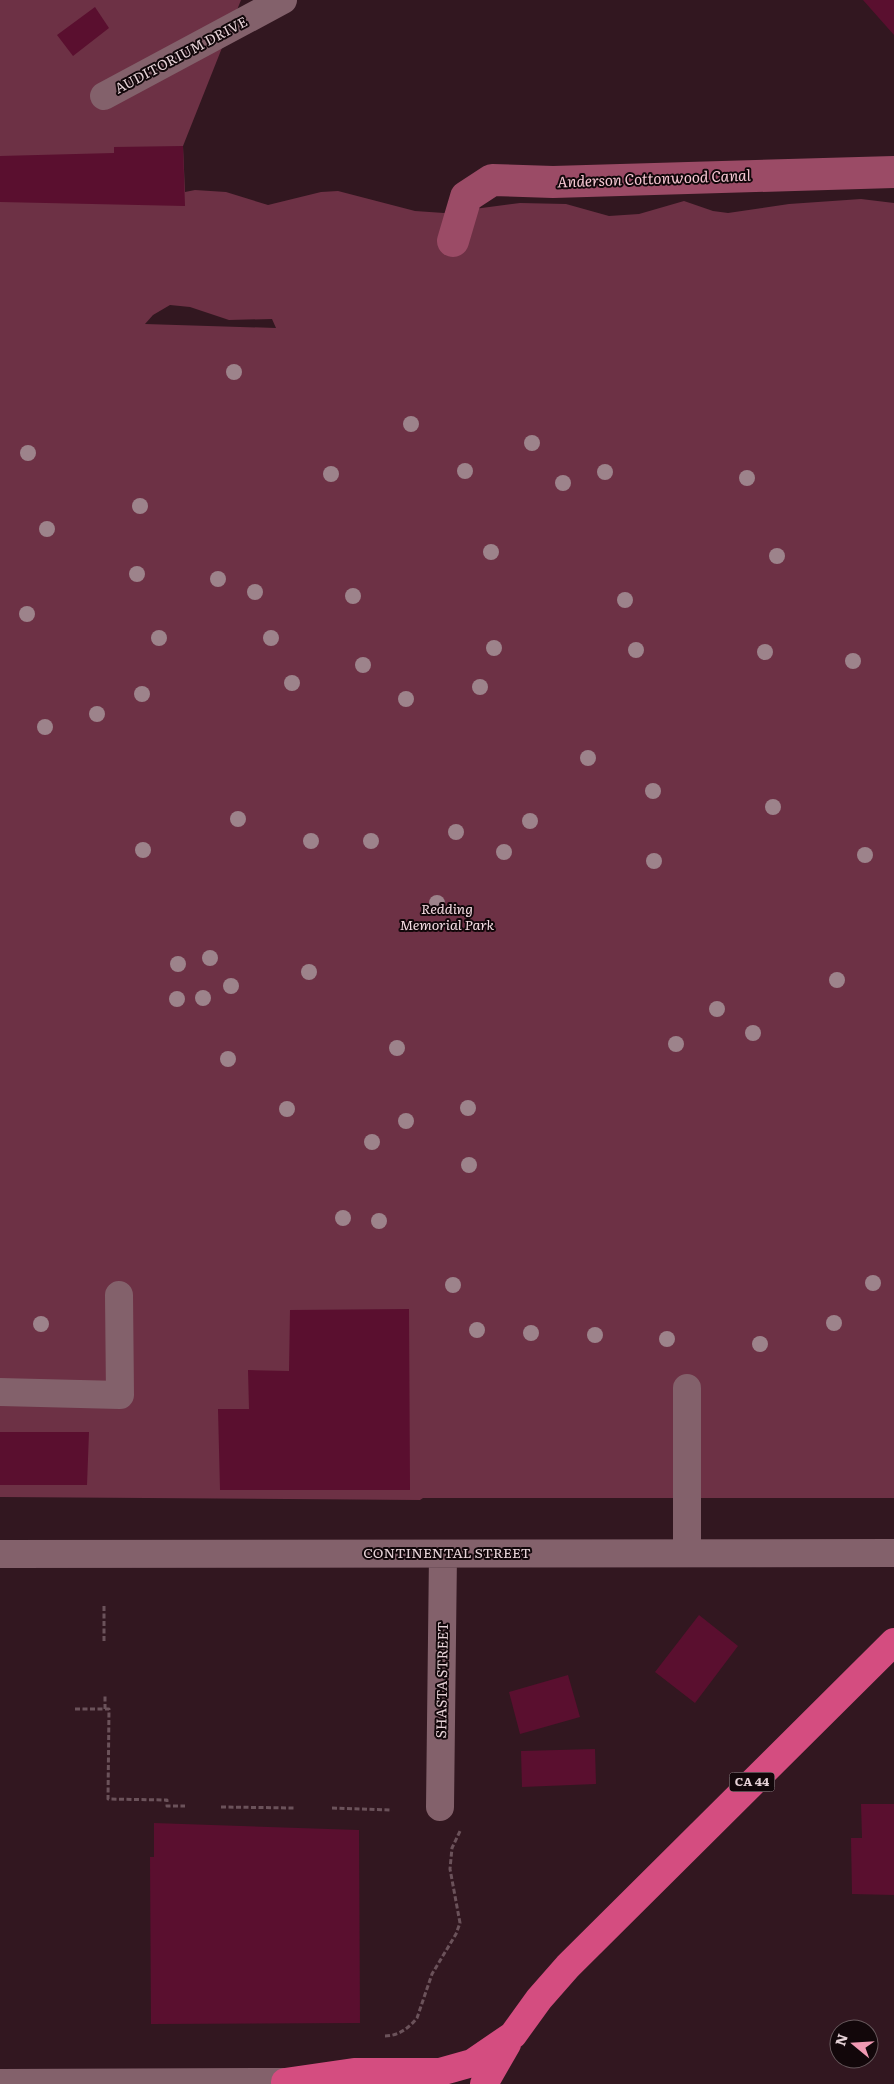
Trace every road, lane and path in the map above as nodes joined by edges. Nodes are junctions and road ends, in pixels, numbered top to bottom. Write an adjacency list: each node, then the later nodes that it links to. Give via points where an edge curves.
1 (283, 0): 2 (street, AUDITORIUM DRIVE)
2 (104, 96)
3 (119, 1294): 5 (street, via 120,1395)
4 (687, 1388): 6 (street)
5 (0, 1392)
6 (687, 1553): 7 (street, CONTINENTAL STREET); 9 (street, CONTINENTAL STREET)
7 (894, 1553)
8 (0, 1554): 9 (street, CONTINENTAL STREET)
9 (443, 1554): 18 (street, SHASTA STREET)
10 (104, 1605): 11 (path)
11 (104, 1641)
12 (894, 1642): 23 (highway, CA 44, via 568,1966)
13 (105, 1694): 15 (path)
14 (75, 1709): 15 (path)
15 (105, 1709): 16 (path, via 109,1709 108,1800 167,1800 167,1806)
16 (186, 1806)
17 (221, 1807): 19 (path)
18 (440, 1807)
19 (294, 1808)
20 (332, 1808): 21 (path)
21 (392, 1810)
22 (462, 1826): 24 (path, via 452,1848 450,1869 460,1923 432,1974 416,2018 404,2030)
23 (513, 2035): 27 (highway, via 472,2063 440,2072 354,2072); 28 (highway, CA 44)
24 (386, 2036)
25 (0, 2083): 26 (street)
26 (255, 2083): 27 (street)
27 (289, 2083)
28 (484, 2084)

